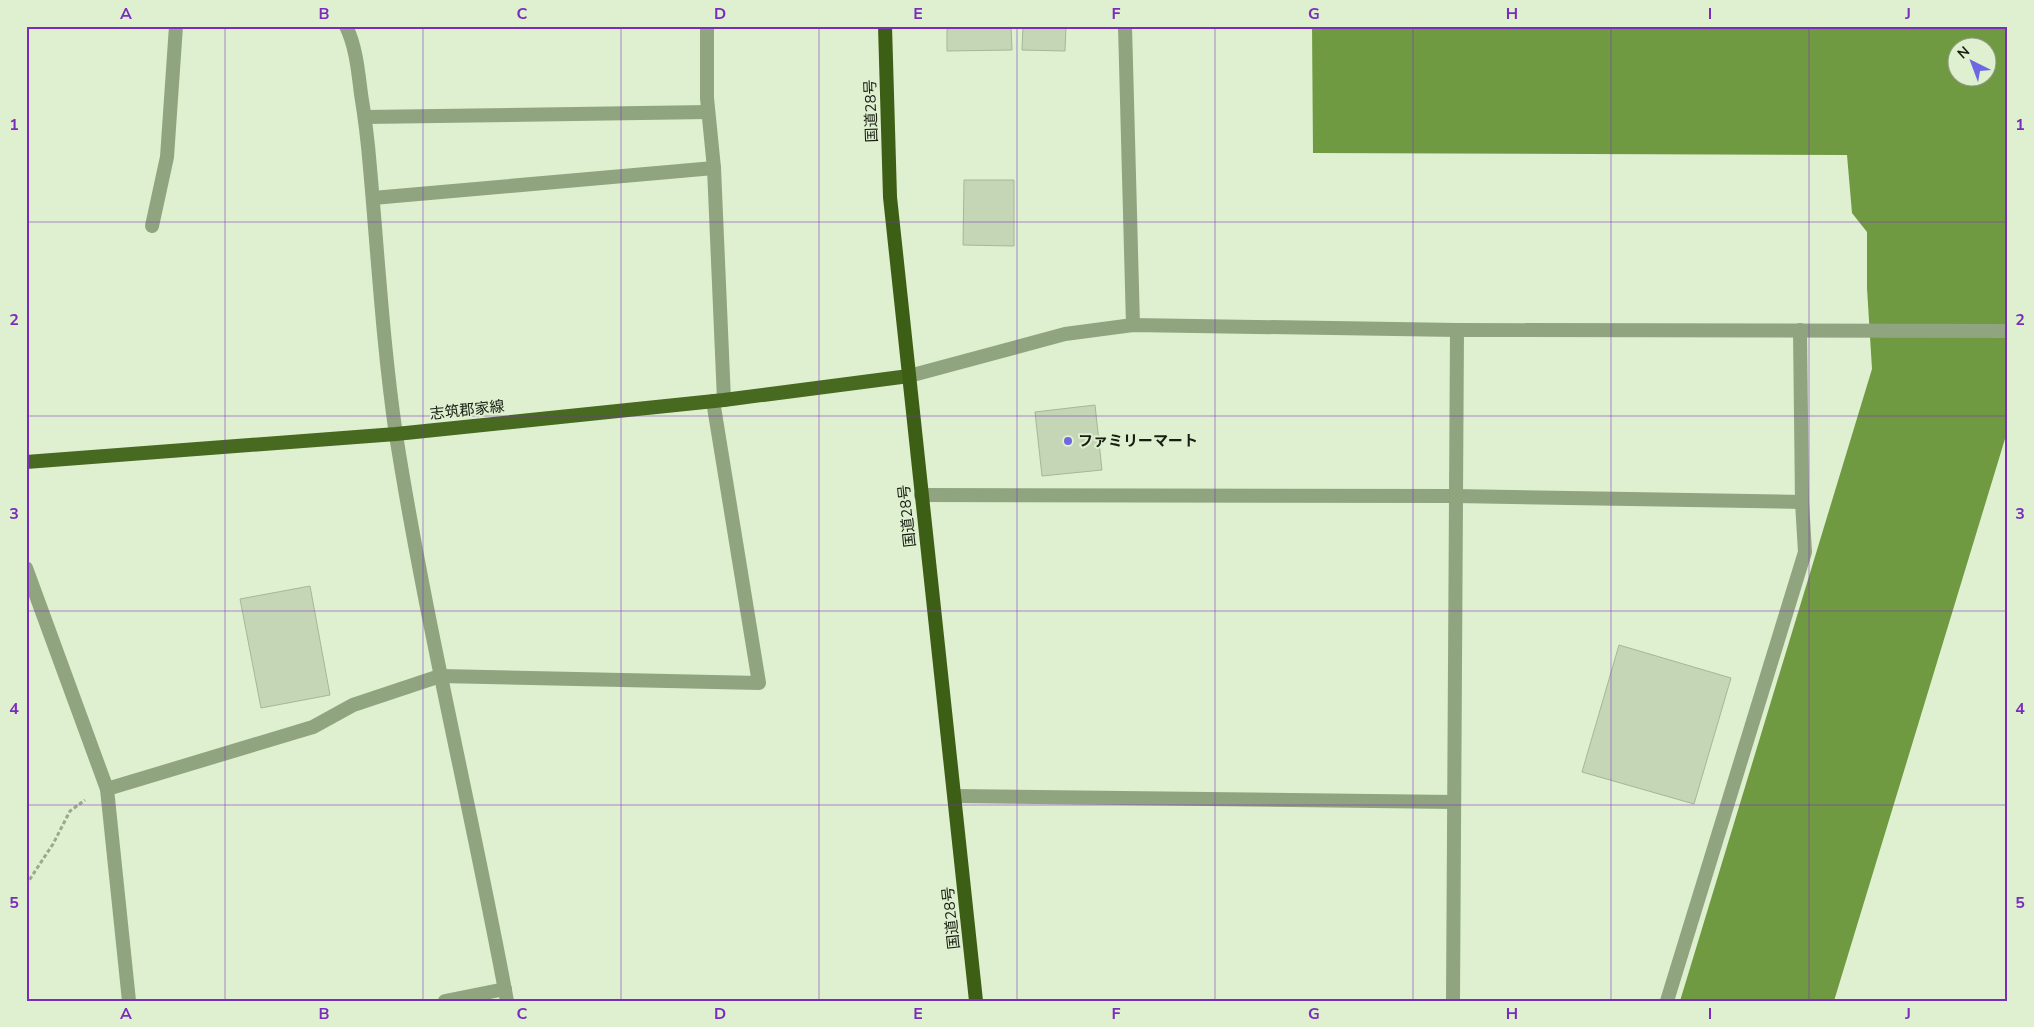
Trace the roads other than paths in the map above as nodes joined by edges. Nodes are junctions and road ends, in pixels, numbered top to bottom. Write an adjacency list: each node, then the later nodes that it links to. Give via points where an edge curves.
1 (176, 26): 10 (street, via 167,157)
2 (346, 26): 7 (street, via 356,56)
3 (707, 26): 6 (street)
4 (885, 26): 15 (highway, 国道28号, via 890,197)
5 (1125, 26): 11 (street)
6 (708, 112): 7 (street); 8 (street)
7 (365, 117): 9 (street)
8 (714, 168): 9 (street); 16 (street)
9 (373, 198): 17 (street)
10 (152, 226)
11 (1133, 325): 12 (street); 15 (street, via 1065,334)
12 (1457, 330): 13 (street); 20 (street)
13 (1806, 330): 14 (street); 21 (street)
14 (2008, 331)
15 (909, 376): 16 (main road, 志筑郡家線); 19 (highway, 国道28号)
16 (719, 400): 17 (main road, 志筑郡家線); 23 (street, via 759,683)
17 (396, 434): 18 (main road, 志筑郡家線); 23 (street)
18 (26, 462)
19 (921, 495): 20 (street); 25 (highway, 国道28号)
20 (1455, 496): 21 (street); 26 (street)
21 (1802, 502): 32 (street, via 1805,552)
22 (27, 574): 24 (street)
23 (440, 676): 24 (street, via 353,705 313,727); 27 (street)
24 (107, 789): 28 (street)
25 (955, 796): 26 (street); 30 (highway, 国道28号)
26 (1454, 802): 31 (street)
27 (506, 995): 29 (street)
28 (129, 1001)
29 (445, 1001)
30 (976, 1001)
31 (1453, 1001)
32 (1667, 1001)

